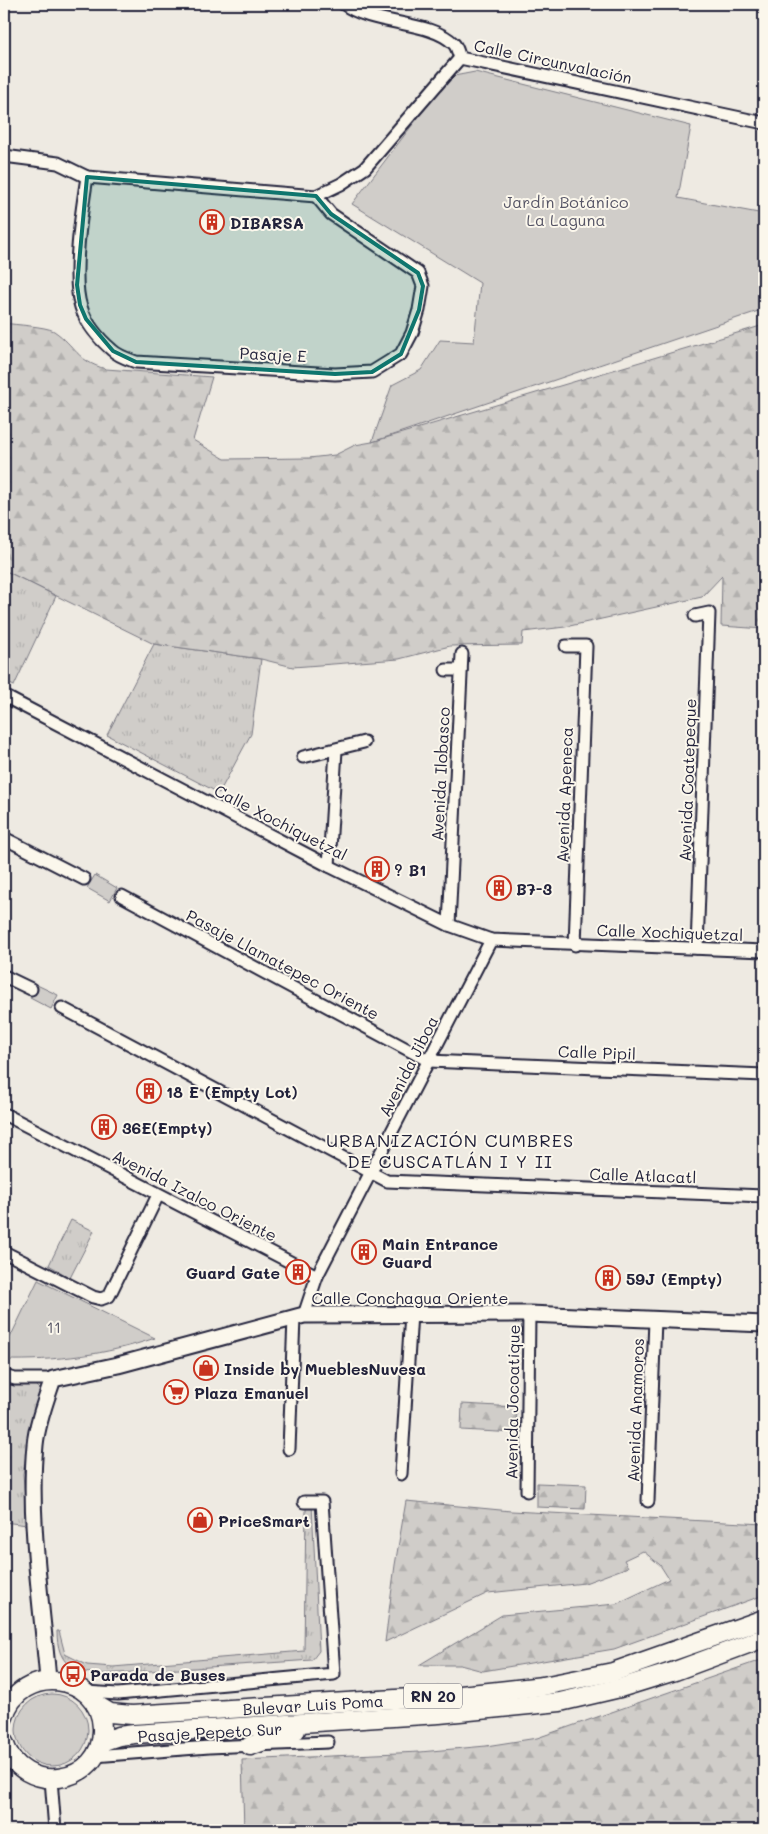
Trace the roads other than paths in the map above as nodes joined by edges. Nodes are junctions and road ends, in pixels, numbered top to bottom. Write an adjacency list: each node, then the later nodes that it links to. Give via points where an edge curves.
1 (344, 4): 2 (street, via 370,16 440,34 455,45)
2 (460, 58): 3 (street, Calle Circunvalación); 6 (street, Calle Circunvalación, via 365,168)
3 (764, 123)
4 (4, 156): 5 (street, Calle Circunvalación, via 58,163)
5 (87, 177): 6 (street, Calle Circunvalación); 6 (street, Pasaje E, via 77,285 86,319 113,351 136,362 335,374 372,372 401,354 419,310 424,286 418,273 331,214)
6 (316, 196)
7 (695, 616): 23 (street, Avenida Coatepeque, via 709,613)
8 (566, 646): 22 (street, Avenida Apeneca, via 586,646)
9 (462, 654): 11 (street, Avenida Ilobasco)
10 (446, 670): 11 (street)
11 (461, 670): 20 (street, Avenida Ilobasco)
12 (4, 696): 17 (street, Calle Xochiquetzal)
13 (364, 742): 14 (street)
14 (336, 750): 15 (street); 17 (street)
15 (302, 757)
16 (4, 838): 18 (street)
17 (330, 866): 20 (street, Calle Xochiquetzal)
18 (84, 879)
19 (122, 896): 28 (street, Pasaje Llamatepec Oriente)
20 (449, 925): 21 (street, Calle Xochiquetzal)
21 (490, 940): 22 (street, Calle Xochiquetzal); 28 (street, Avenida Jiboa)
22 (575, 945): 23 (street, Calle Xochiquetzal)
23 (697, 948): 24 (street, Calle Xochiquetzal)
24 (764, 951)
25 (4, 976): 26 (street)
26 (31, 989)
27 (62, 1008): 31 (street, Calle Atlacatl)
28 (429, 1061): 29 (street, Calle Pipil); 31 (street, Avenida Jiboa)
29 (764, 1075)
30 (4, 1114): 32 (street, Avenida Izalco Oriente)
31 (372, 1173): 33 (street, Calle Atlacatl, via 387,1182); 35 (street, Avenida Jiboa)
32 (158, 1195): 34 (street, via 109,1296 93,1297); 35 (street, Avenida Izalco Oriente)
33 (764, 1196)
34 (4, 1252)
35 (318, 1276): 38 (street, Avenida Jiboa)
36 (410, 1313): 37 (main road, Calle Conchagua Oriente); 38 (main road, Calle Conchagua Oriente); 44 (street)
37 (529, 1314): 39 (main road, Calle Conchagua Oriente); 45 (street, Avenida Jocoatique)
38 (299, 1316): 42 (main road, Calle Conchagua Oriente, via 118,1365); 43 (street, Avenida Jiboa)
39 (655, 1320): 40 (main road, Calle Conchagua Oriente); 46 (street, Avenida Anamoros)
40 (764, 1324)
41 (4, 1376): 42 (street, Calle Conchagua Oriente)
42 (53, 1379): 50 (main road, via 39,1428 34,1466)
43 (288, 1449)
44 (401, 1474)
45 (527, 1491)
46 (648, 1501)
47 (304, 1502): 51 (street, via 322,1502 334,1674)
48 (764, 1619): 51 (highway, Bulevar Luis Poma / RN 20, via 613,1672 543,1686 132,1716 110,1713)
49 (764, 1638): 53 (highway, Bulevar Luis Poma / RN 20, via 675,1671 583,1698 516,1708)
50 (48, 1680): 51 (highway, RN 20, via 71,1684); 52 (highway, via 34,1683)
51 (90, 1698): 56 (highway, via 102,1726)
52 (7, 1705)
53 (317, 1722): 55 (highway); 56 (highway, Bulevar Luis Poma / RN 20, via 134,1734 119,1736)
54 (328, 1742): 55 (street, Pasaje Pepeto Sur)
55 (250, 1746): 56 (street, Pasaje Pepeto Sur)
56 (97, 1749): 58 (highway, RN 20, via 75,1773)
57 (8, 1756): 58 (highway, RN 20, via 31,1775)
58 (51, 1779): 59 (street)
59 (56, 1830)

